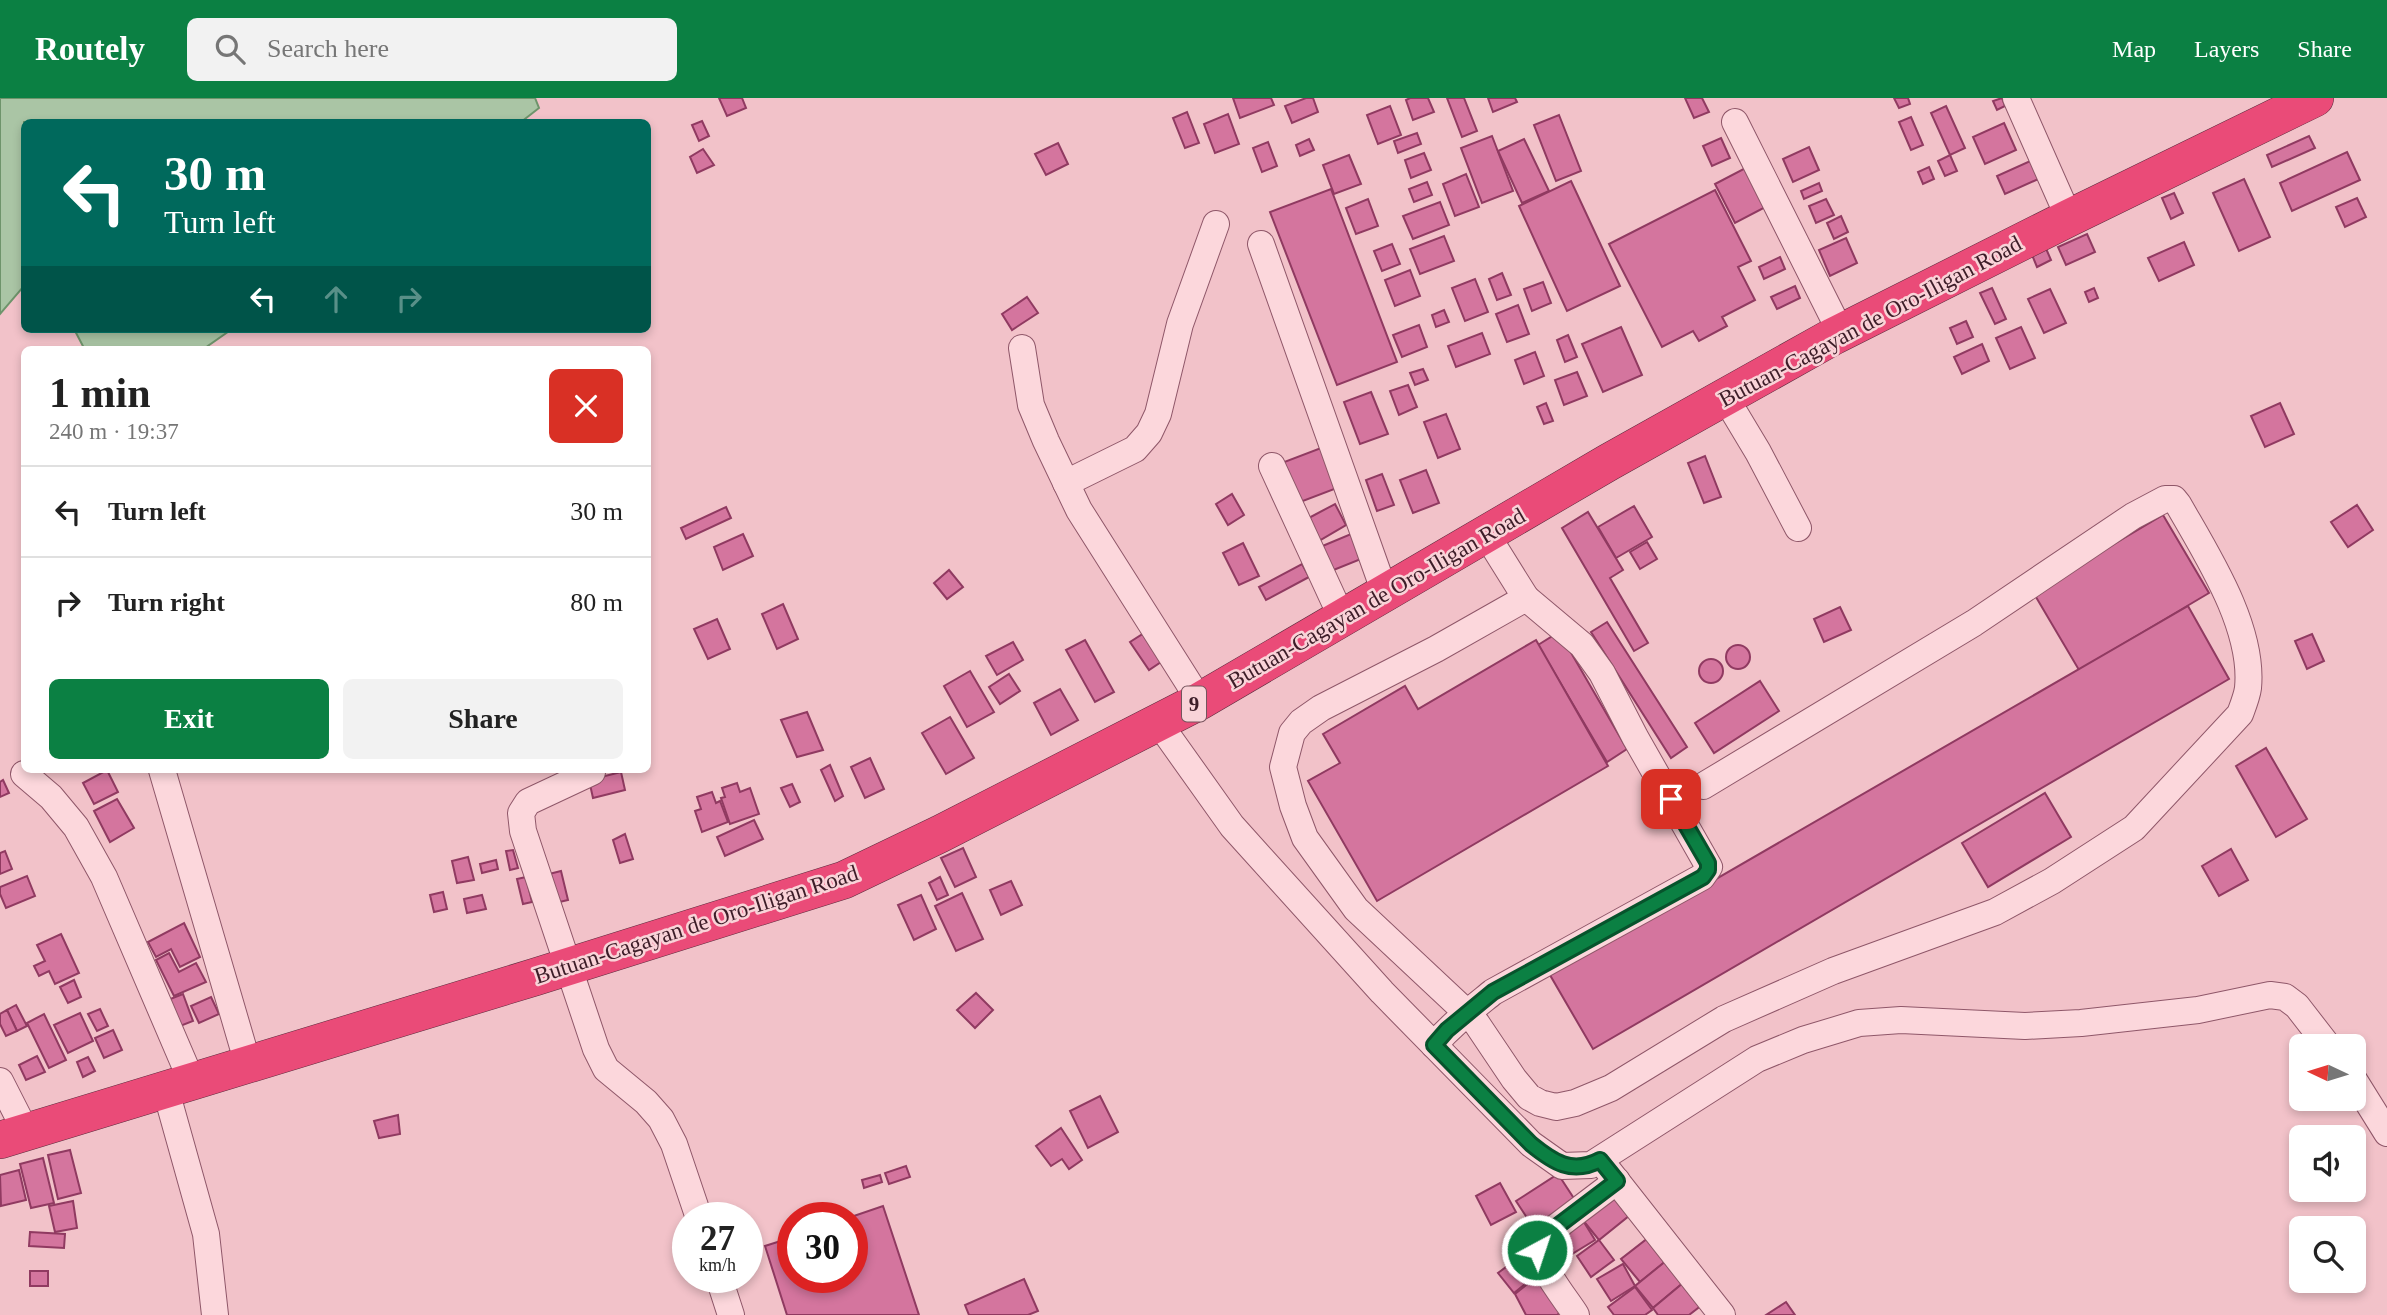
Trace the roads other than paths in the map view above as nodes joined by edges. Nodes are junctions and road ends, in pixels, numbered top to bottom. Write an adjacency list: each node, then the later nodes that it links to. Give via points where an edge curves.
1 (2016, 98): 4 (street)
2 (2315, 98): 4 (highway, Butuan-Cagayan de Oro-Iligan Road / 9)
3 (1735, 122): 7 (street)
4 (2069, 218): 7 (highway, Butuan-Cagayan de Oro-Iligan Road / 9)
5 (1216, 224): 11 (street, via 1180,324 1149,433 1135,449)
6 (1261, 244): 14 (street)
7 (1841, 333): 9 (highway, Butuan-Cagayan de Oro-Iligan Road / 9)
8 (1022, 348): 11 (street, via 1031,405)
9 (1725, 397): 12 (street); 13 (highway, Butuan-Cagayan de Oro-Iligan Road / 9)
10 (1272, 466): 16 (street)
11 (1066, 483): 17 (street)
12 (1798, 528)
13 (1486, 534): 14 (highway, Butuan-Cagayan de Oro-Iligan Road / 9); 15 (street)
14 (1385, 593): 16 (highway, Butuan-Cagayan de Oro-Iligan Road / 9)
15 (1526, 598): 24 (street, via 1582,645 1602,673 1709,867 1703,877 1493,992); 24 (street, via 1321,708 1292,733 1283,767 1305,838 1356,909)
16 (1342, 618): 17 (highway, Butuan-Cagayan de Oro-Iligan Road / 9)
17 (1200, 701): 18 (highway, Butuan-Cagayan de Oro-Iligan Road / 9)
18 (1158, 722): 23 (highway, Butuan-Cagayan de Oro-Iligan Road / 9, via 844,880); 26 (street, via 1232,826)
19 (163, 773): 27 (street)
20 (591, 773): 23 (street, via 528,803 521,813)
21 (24, 774): 29 (street, via 76,827 104,877)
22 (1703, 786): 24 (street, via 1974,623 2165,499 2178,504 2216,571 2246,643 2248,689 2240,714 2134,828 1995,912 1833,971 1724,1019 1611,1088 1556,1107 1529,1097)
23 (568, 967): 27 (highway, Butuan-Cagayan de Oro-Iligan Road / 9); 35 (street, via 606,1069 661,1119)
24 (1467, 1013): 26 (street)
25 (2319, 1034): 33 (street, via 2297,1006 2285,997 2270,995 2198,1010 2081,1023 1859,1023 1757,1059)
26 (1434, 1045): 33 (street, via 1546,1157 1562,1166 1579,1167)
27 (248, 1064): 29 (highway, Butuan-Cagayan de Oro-Iligan Road / 9)
28 (0, 1081): 32 (street)
29 (179, 1086): 32 (highway, Butuan-Cagayan de Oro-Iligan Road / 9); 37 (street, via 206,1234)
30 (2366, 1099): 31 (street)
31 (2387, 1133)
32 (13, 1136)
33 (1600, 1160): 34 (street)
34 (1617, 1181): 39 (street, via 1537,1244 1544,1265); 40 (street)
35 (694, 1202)
36 (724, 1293): 38 (street)
37 (215, 1315)
38 (731, 1315)
39 (1576, 1315)
40 (1722, 1315)

